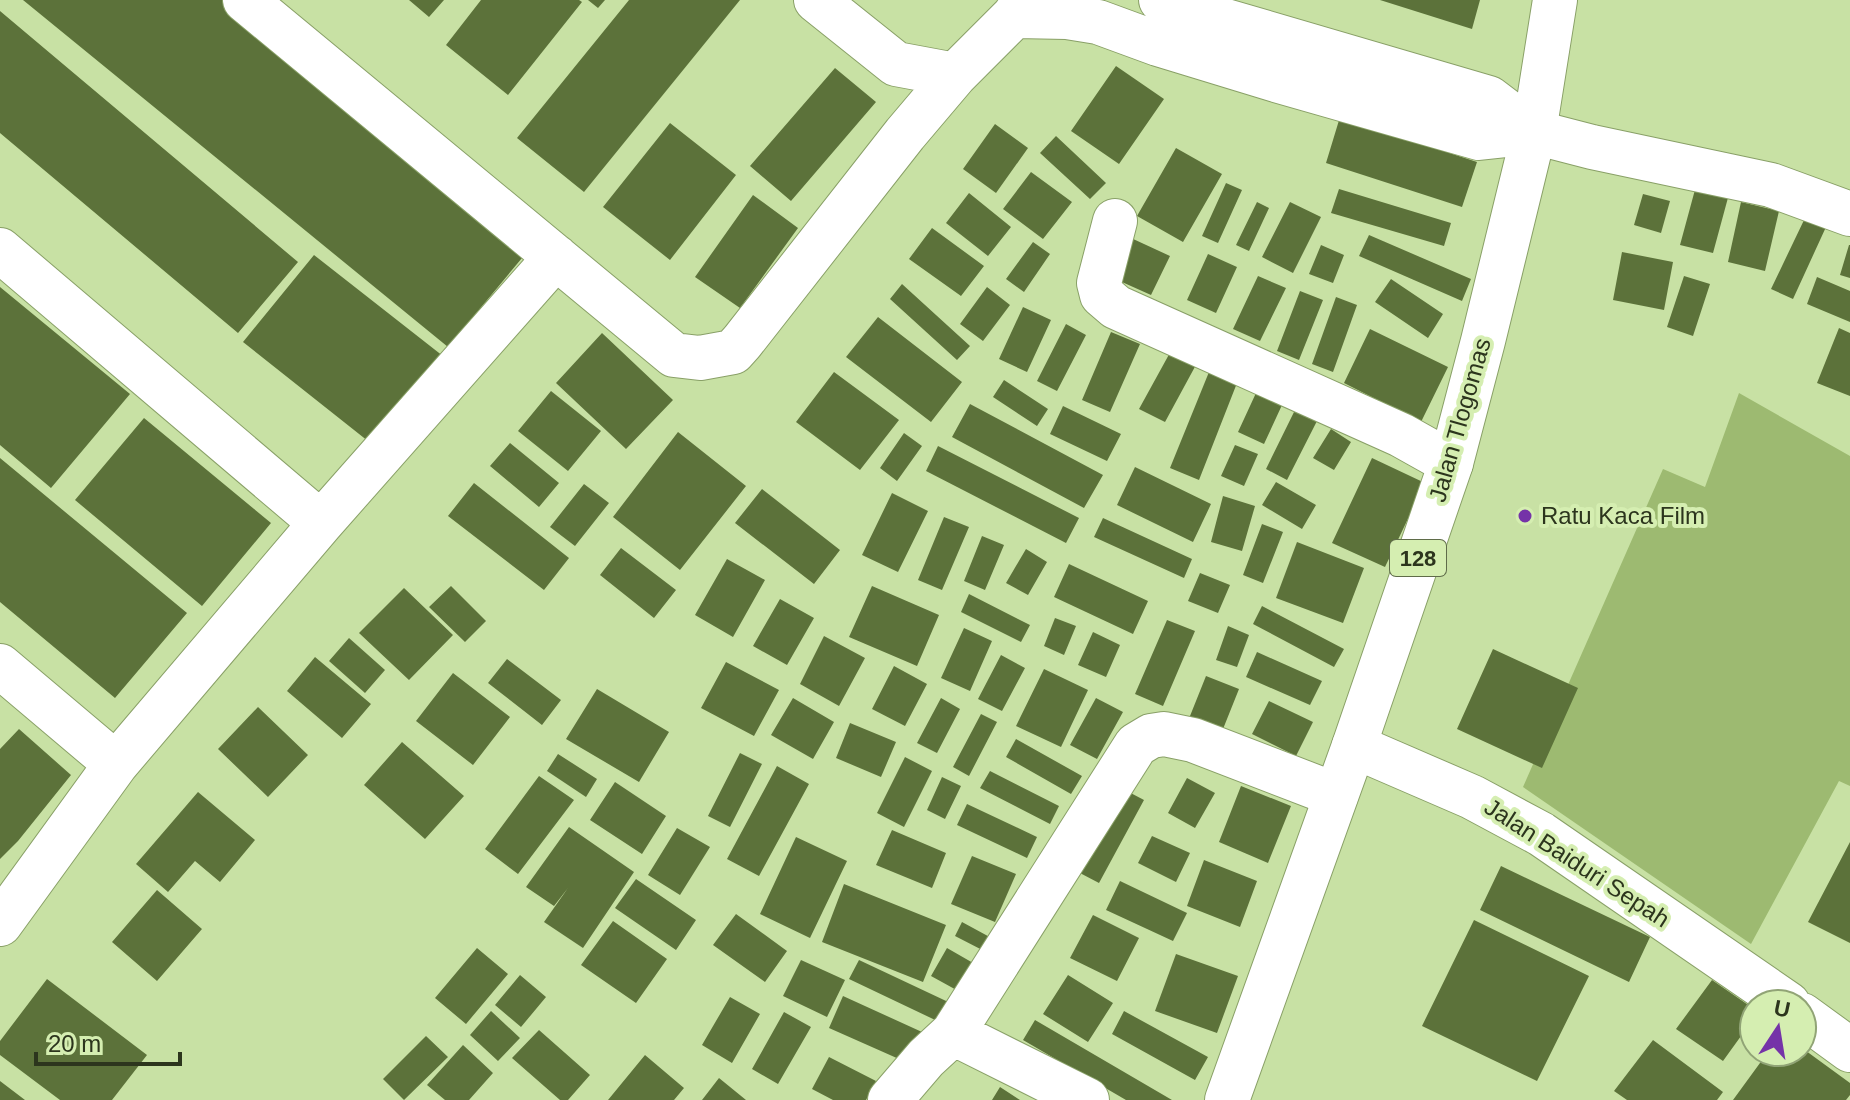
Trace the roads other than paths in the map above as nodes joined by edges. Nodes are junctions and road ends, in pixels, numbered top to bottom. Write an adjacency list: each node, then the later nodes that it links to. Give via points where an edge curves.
1 (245, 0): 13 (street)
2 (816, 0): 6 (street)
3 (1555, 0): 8 (street, Jalan Tlogomas / 128)
4 (1020, 8): 5 (street, via 1098,22); 7 (street)
5 (1163, 16): 8 (street, via 1281,60 1489,98)
6 (896, 64): 7 (street); 9 (street)
7 (955, 75): 9 (street)
8 (1534, 132): 10 (street, via 1771,185); 14 (street, Jalan Tlogomas / 128)
9 (905, 134): 13 (street, via 733,352 700,358 674,355)
10 (1850, 214)
11 (1115, 221): 14 (street, via 1099,283 1102,295 1116,307 1401,435)
12 (0, 250): 15 (street)
13 (556, 257): 15 (street)
14 (1451, 463): 17 (street, Jalan Tlogomas / 128)
15 (321, 523): 18 (street)
16 (0, 666): 18 (street)
17 (1354, 746): 19 (street, Jalan Tlogomas / 128); 21 (street, Jalan Baiduri Sepah, via 1472,797 1541,834)
18 (116, 764): 20 (street)
19 (1336, 795): 23 (street, via 1193,740 1164,734 1136,745); 27 (street, Jalan Tlogomas / 128)
20 (0, 924)
21 (1765, 988)
22 (1818, 1027): 24 (street)
23 (953, 1033): 25 (street); 26 (street)
24 (1850, 1050)
25 (890, 1100)
26 (1087, 1100)
27 (1227, 1100)

